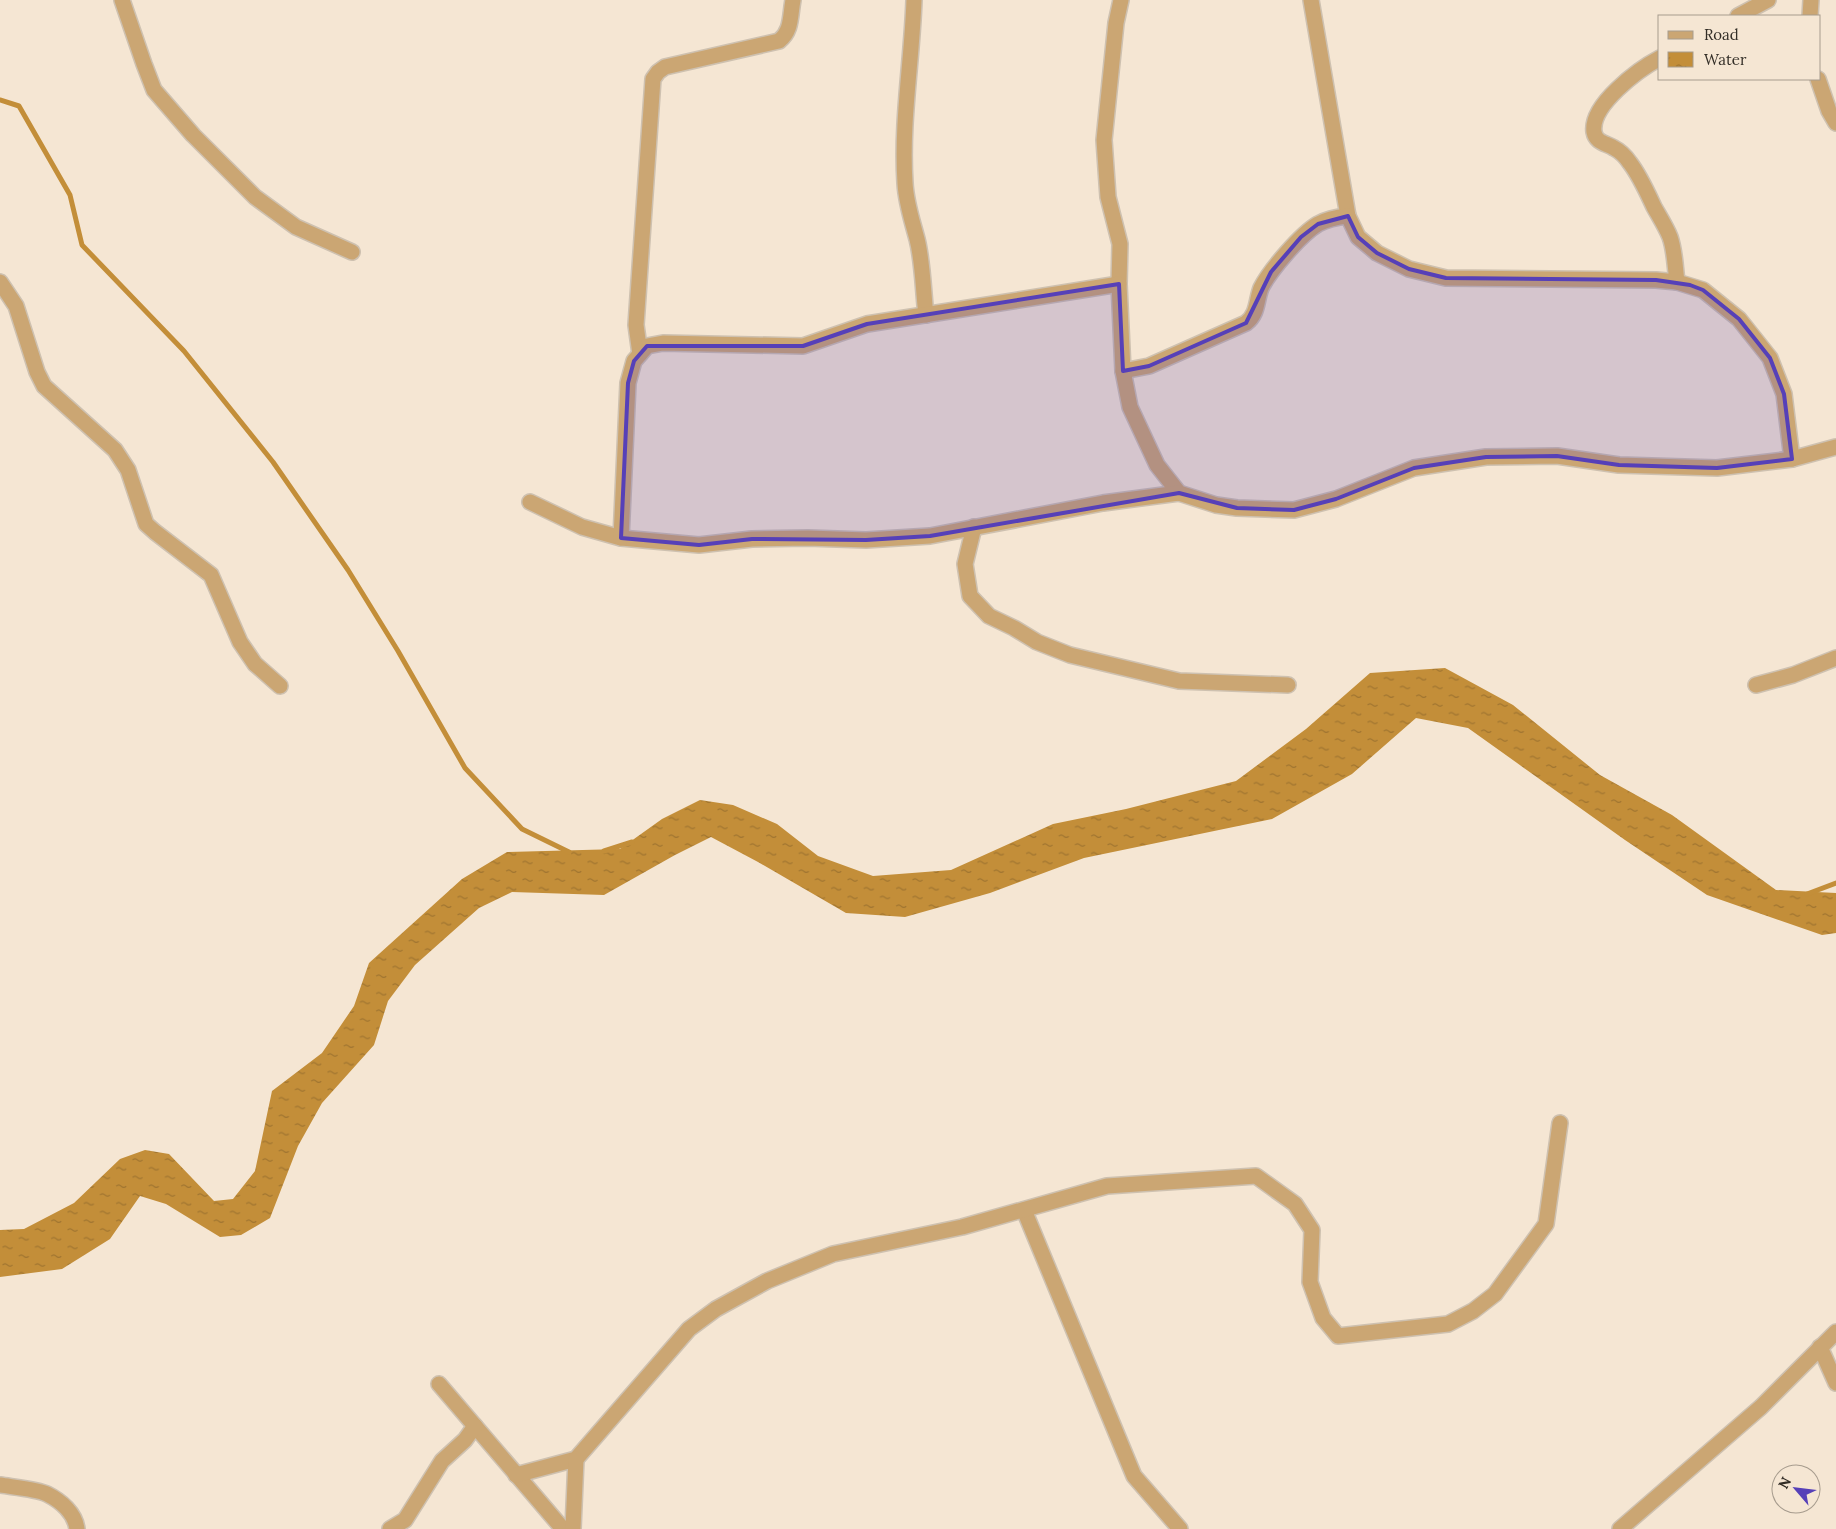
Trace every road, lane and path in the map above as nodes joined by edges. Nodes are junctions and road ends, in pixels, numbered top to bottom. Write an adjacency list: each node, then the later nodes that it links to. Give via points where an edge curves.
1 (122, 0): 14 (street, via 154,90 193,135 255,197 296,228)
2 (793, 0): 19 (street, via 791,22 786,35 779,41 664,67 653,79 636,325)
3 (914, 0): 18 (street, via 904,136 905,184 908,211 918,241)
4 (1120, 0): 17 (street, via 1104,140 1108,197 1120,244)
5 (1311, 0): 13 (street)
6 (1768, 0): 8 (street)
7 (1811, 0): 9 (street)
8 (1740, 15)
9 (1810, 15)
10 (1658, 59): 16 (street, via 1618,89 1600,110 1594,133 1599,141 1623,154 1642,182 1669,236)
11 (1818, 80): 12 (street)
12 (1836, 123)
13 (1348, 216): 16 (street, via 1358,237 1377,253 1409,269 1446,278); 20 (street, via 1318,224 1302,237 1261,288 1252,319 1149,366)
14 (352, 252)
15 (0, 282): 29 (street, via 16,306 44,386 115,450 128,470 146,524 211,575 240,642 256,664)
16 (1677, 282): 22 (street, via 1703,290 1739,318 1770,358 1784,394)
17 (1120, 284): 18 (street); 20 (street)
18 (926, 315): 19 (street, via 867,324 803,346 663,343 647,346)
19 (640, 354): 26 (street, via 634,361 628,383)
20 (1123, 372): 23 (street, via 1130,407 1157,465)
21 (1836, 447): 22 (street)
22 (1792, 459): 23 (street, via 1717,468 1619,465 1557,456 1486,456 1414,468 1336,499 1294,510 1216,505)
23 (1178, 493): 25 (street)
24 (530, 502): 26 (street, via 582,527)
25 (974, 527): 26 (street, via 930,536 866,540 752,539 698,545); 30 (street, via 965,564 970,596 989,616 1037,642 1070,655 1179,681)
26 (620, 538)
27 (1836, 658): 28 (street)
28 (1756, 685)
29 (280, 686)
30 (1288, 686)
31 (1560, 1123): 32 (street, via 1546,1224 1495,1294 1448,1324 1338,1336 1323,1318 1310,1282 1312,1230 1295,1204 1256,1176 1107,1186)
32 (1024, 1210): 38 (street, via 962,1227 833,1254 767,1281 689,1328); 45 (street, via 1134,1476)
33 (1836, 1332): 34 (street)
34 (1820, 1347): 35 (street); 46 (street, via 1761,1407)
35 (1836, 1383)
36 (439, 1384): 37 (street)
37 (475, 1426): 39 (street); 42 (street, via 442,1461 405,1520)
38 (576, 1459): 39 (street); 44 (street)
39 (516, 1475): 43 (street)
40 (0, 1485): 41 (street, via 46,1494 66,1508 75,1519)
41 (77, 1529)
42 (390, 1529)
43 (563, 1529)
44 (573, 1529)
45 (1180, 1529)
46 (1620, 1529)

